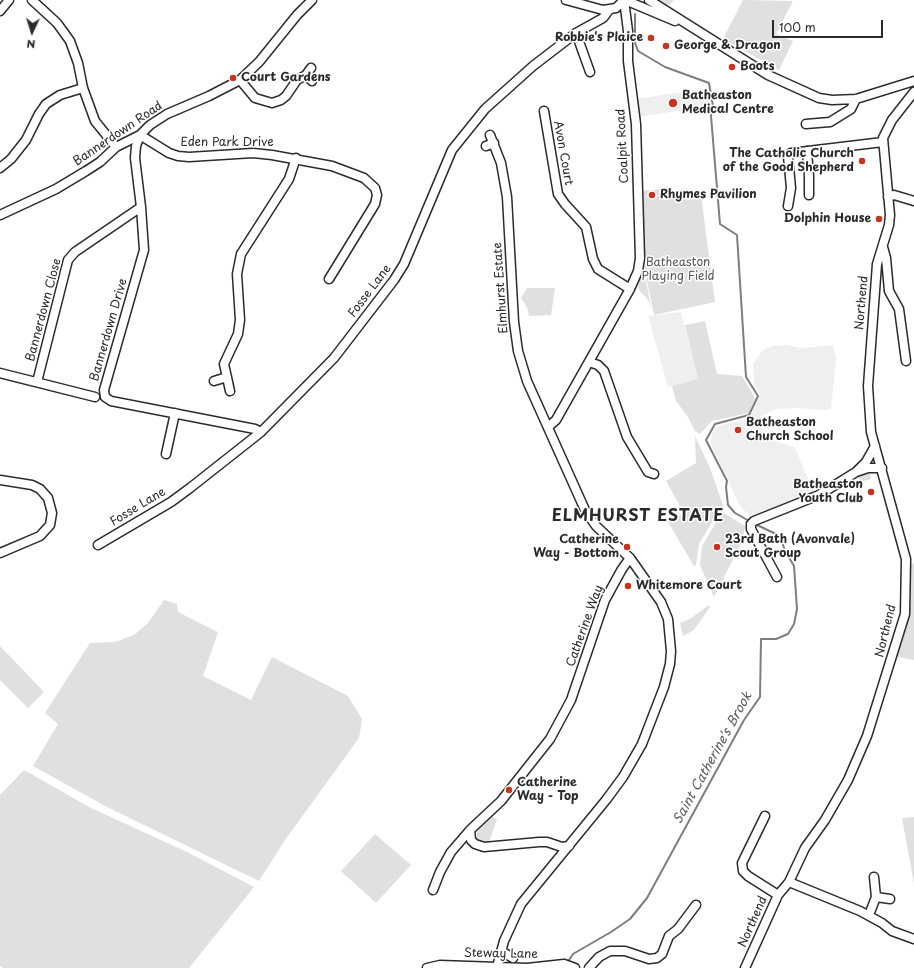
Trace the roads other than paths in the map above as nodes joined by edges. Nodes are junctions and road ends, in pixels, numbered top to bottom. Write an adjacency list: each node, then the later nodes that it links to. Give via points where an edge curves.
1 (9, 0): 8 (street)
2 (32, 0): 15 (street, via 57,23 70,41)
3 (312, 0): 13 (street, Bannerdown Road, via 259,62)
4 (566, 0): 7 (street)
5 (624, 0): 7 (street, via 616,8); 9 (street); 35 (street, Coalpit Road, via 636,124 640,258 638,271)
6 (649, 0): 9 (street)
7 (609, 10): 10 (street, Fosse Lane, via 603,18)
8 (0, 11)
9 (689, 26): 17 (street, via 781,82 819,98)
10 (576, 33): 12 (street); 46 (street, Fosse Lane, via 533,66 485,109 452,150 404,264 394,280 334,358)
11 (311, 68): 13 (street, via 309,78 297,80 286,96 272,103 255,98)
12 (590, 72)
13 (240, 80): 20 (street, Bannerdown Road, via 167,114)
14 (914, 81): 17 (street)
15 (83, 88): 23 (street, via 95,121); 26 (street, via 60,95 46,104 26,140)
16 (914, 92): 21 (street, via 892,120)
17 (856, 99): 19 (street, via 851,109 830,122)
18 (544, 111): 35 (street, Avon Court, via 558,194 586,227 593,259 598,269)
19 (806, 124)
20 (140, 135): 23 (street, Bannerdown Road); 25 (street, Eden Park Drive, via 178,156 253,153); 31 (street, Bannerdown Drive, via 135,158)
21 (883, 140): 24 (street); 28 (street, Northend)
22 (490, 141): 45 (street, Elmhurst Estate, via 500,163 507,197 518,351 527,381)
23 (116, 147): 32 (street, Bannerdown Road, via 86,171)
24 (807, 151): 27 (street); 30 (street, via 791,153 788,156)
25 (296, 158): 34 (street, Eden Park Drive, via 332,166 364,178 375,188 377,195 375,204); 39 (street, via 289,179 241,254 237,274 240,320 238,334 224,364)
26 (0, 168)
27 (809, 195)
28 (888, 197): 29 (street, via 894,195); 33 (street, Northend, via 889,224)
29 (914, 201)
30 (788, 206)
31 (141, 208): 41 (street, Bannerdown Close, via 75,252 68,260); 44 (street, Bannerdown Drive, via 144,250 104,390 105,397 111,401)
32 (0, 215)
33 (883, 248): 36 (street, via 889,291 899,309); 47 (street, Northend, via 877,264 868,386 869,418)
34 (329, 279)
35 (630, 289): 37 (street)
36 (906, 361)
37 (589, 362): 45 (street, via 556,420); 51 (street, via 598,365 604,371 627,437 648,472)
38 (0, 373): 41 (street)
39 (227, 377): 40 (street); 42 (street)
40 (214, 381)
41 (37, 382): 43 (street)
42 (230, 391)
43 (95, 397)
44 (176, 413): 46 (street, Bannerdown Drive); 48 (street)
45 (548, 427): 55 (street, Elmhurst Estate, via 585,510 596,526)
46 (261, 432): 53 (street, Fosse Lane, via 171,502)
47 (875, 446): 49 (street, Northend); 50 (street, via 866,462)
48 (166, 454)
49 (882, 468): 50 (street, via 868,468); 61 (street, Northend, via 906,559 905,614 867,736 839,796 805,848)
50 (856, 472): 56 (street, via 819,496 752,522 751,529)
51 (654, 474)
52 (0, 480): 54 (street, via 32,485 40,489 48,498 52,513 50,525 40,536)
53 (98, 546)
54 (0, 553)
55 (630, 558): 58 (street, Catherine Way, via 605,600 572,700 550,739 501,801); 59 (street, via 650,584 668,619 670,664 642,744 623,777)
56 (777, 577)
57 (765, 816): 63 (street, via 742,863 743,871)
58 (470, 830): 59 (street, via 474,844 484,847 539,842); 62 (street, Catherine Way, via 451,852)
59 (569, 846): 69 (street, via 521,904)
60 (874, 877): 64 (street)
61 (789, 882): 63 (street, Northend); 67 (street)
62 (433, 890)
63 (778, 895): 72 (street, Northend)
64 (876, 897): 65 (street); 67 (street)
65 (890, 899)
66 (696, 905): 75 (street, via 678,929 669,936 662,954 657,958 648,959 625,951 610,951 599,957)
67 (869, 916): 68 (street, via 892,931)
68 (914, 939)
69 (501, 952): 70 (street); 71 (street)
70 (513, 958)
71 (497, 967): 73 (street, Steway Lane, via 440,965); 74 (street, Steway Lane, via 527,968 564,964)
72 (747, 967)
73 (427, 968)
74 (575, 968)
75 (589, 968)

